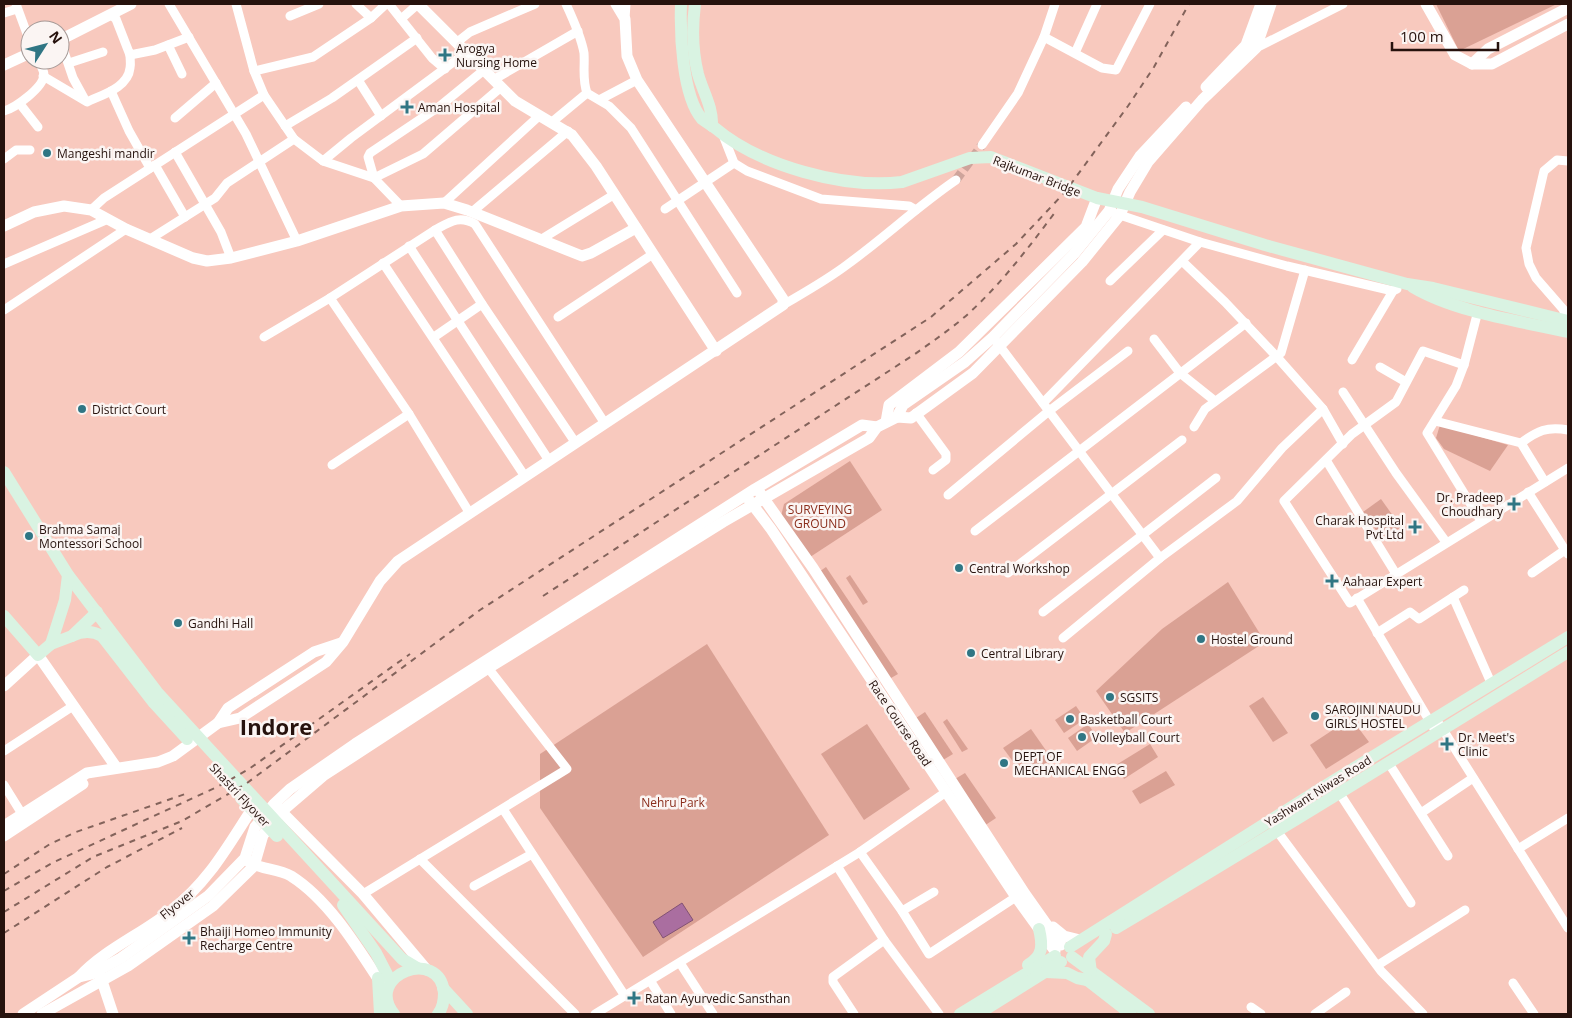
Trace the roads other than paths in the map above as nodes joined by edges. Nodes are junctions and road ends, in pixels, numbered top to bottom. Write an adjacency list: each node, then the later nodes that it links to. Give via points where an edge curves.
1 (131, 4): 24 (street)
2 (169, 4): 34 (street)
3 (236, 4): 50 (street)
4 (319, 4): 25 (street)
5 (356, 4): 26 (street)
6 (387, 4): 26 (street); 27 (street)
7 (421, 4): 27 (street); 36 (street)
8 (534, 4): 36 (street, via 470,32)
9 (566, 4): 31 (street)
10 (616, 4): 28 (street)
11 (626, 4): 28 (street)
12 (681, 4): 71 (main road, Rajkumar Bridge, via 682,48 688,84 702,119)
13 (694, 4): 71 (main road, via 692,45 698,75 713,113)
14 (1055, 4): 33 (street)
15 (1097, 4): 41 (street)
16 (1150, 4): 41 (street, via 1116,70 1102,68)
17 (1261, 4): 38 (street)
18 (1271, 4): 38 (street)
19 (1343, 4): 38 (street)
20 (1426, 4): 45 (street, via 1455,55)
21 (16, 6): 23 (street); 29 (street)
22 (1568, 8): 45 (street, via 1488,49)
23 (4, 13)
24 (111, 15): 32 (street); 42 (street, via 116,19)
25 (290, 16)
26 (371, 18): 50 (street, via 313,57)
27 (401, 19): 35 (street)
28 (625, 19): 55 (street, via 627,56)
29 (21, 20)
30 (1568, 24): 45 (street, via 1492,64)
31 (578, 31): 57 (street); 59 (street, via 584,54 583,80)
32 (70, 35)
33 (1044, 37): 41 (street); 76 (street, via 1018,93)
34 (189, 38): 37 (street); 56 (street)
35 (418, 38): 48 (street, via 432,58); 54 (street)
36 (456, 43): 40 (street)
37 (168, 45): 42 (street); 52 (street)
38 (1251, 47): 98 (street, via 1140,156 1118,189)
39 (103, 52): 44 (street)
40 (467, 52): 48 (street); 51 (street)
41 (1075, 53)
42 (130, 56): 58 (street, via 129,72)
43 (20, 57): 46 (street)
44 (70, 63)
45 (1472, 64)
46 (4, 65)
47 (70, 67): 63 (street)
48 (445, 69): 66 (street)
49 (42, 70): 53 (street)
50 (254, 70): 60 (street)
51 (484, 70): 57 (street); 85 (street, via 440,106 370,153 368,158)
52 (182, 74)
53 (44, 76): 62 (street); 63 (street)
54 (358, 80): 66 (street); 70 (street)
55 (637, 80): 61 (street); 87 (street)
56 (216, 83): 65 (street); 68 (street)
57 (497, 84): 67 (street, via 515,102); 85 (street, via 423,154)
58 (111, 91): 63 (street); 84 (street, via 129,131)
59 (587, 93): 61 (street); 69 (street)
60 (264, 95): 65 (street); 70 (street)
61 (601, 100): 90 (street, via 631,128)
62 (20, 104): 64 (street); 72 (street)
63 (84, 104)
64 (4, 111)
65 (234, 113): 78 (street); 82 (street)
66 (381, 116): 80 (street)
67 (539, 116): 69 (street); 91 (street)
68 (175, 118)
69 (552, 122): 73 (street)
70 (285, 126): 75 (street)
71 (712, 126): 74 (main road, Rajkumar Bridge)
72 (38, 127)
73 (568, 132): 88 (street); 97 (street)
74 (722, 135): 83 (street); 89 (main road, Rajkumar Bridge, via 777,164 858,182 902,182 970,158 991,157)
75 (294, 139): 80 (street); 82 (street)
76 (982, 145)
77 (30, 150): 79 (street, via 16,150)
78 (176, 152): 84 (street); 92 (street)
79 (4, 159)
80 (323, 161): 85 (street)
81 (1568, 161): 128 (street, via 1557,160 1544,171 1526,248 1536,278 1563,309)
82 (261, 162): 92 (street, via 227,183 215,198); 108 (street)
83 (734, 163): 87 (street); 96 (street, via 821,199 909,206)
84 (152, 167): 95 (street); 99 (street)
85 (374, 178): 93 (street)
86 (956, 180): 96 (street)
87 (707, 182): 90 (street); 123 (street, via 783,299)
88 (615, 194): 102 (street); 107 (street)
89 (1097, 198): 118 (main road, Rajkumar Bridge, via 1142,207); 153 (street, via 1086,226 959,352 889,405)
90 (677, 202): 94 (street); 120 (street)
91 (444, 203): 93 (street); 97 (street)
92 (205, 204): 99 (street); 112 (street)
93 (401, 206): 108 (street)
94 (665, 209)
95 (91, 210): 100 (street); 101 (street, via 64,206 34,212)
96 (916, 210): 123 (street, via 820,284)
97 (472, 212): 107 (street)
98 (1115, 213): 105 (street); 134 (street)
99 (185, 217): 106 (street)
100 (108, 219): 103 (street); 115 (street)
101 (4, 226)
102 (636, 228): 107 (street, via 582,256); 111 (street)
103 (126, 229): 106 (street); 124 (street)
104 (435, 230): 110 (street); 122 (street); 152 (street, via 452,220 465,218 475,224)
105 (1163, 230): 109 (street); 117 (street)
106 (150, 239): 112 (street, via 193,258 207,261)
107 (540, 240)
108 (297, 241): 112 (street)
109 (1200, 242): 113 (street); 116 (street)
110 (409, 246): 114 (street); 127 (street)
111 (653, 254): 126 (street); 135 (street)
112 (231, 258)
113 (1182, 261): 129 (street); 145 (street)
114 (383, 262): 121 (street); 132 (street)
115 (4, 264)
116 (1305, 270): 119 (street); 137 (street, via 1281,353)
117 (1110, 281)
118 (1407, 284): 119 (street); 125 (main road, via 1431,298); 128 (main road)
119 (1393, 291): 138 (street)
120 (737, 293)
121 (330, 298): 131 (street); 149 (street)
122 (482, 304): 127 (street); 158 (street)
123 (783, 304): 135 (street)
124 (4, 310)
125 (1478, 311): 130 (main road); 139 (street)
126 (558, 317)
127 (457, 321): 132 (street); 162 (street)
128 (1568, 321)
129 (1246, 323): 137 (street); 141 (street)
130 (1568, 332)
131 (264, 337)
132 (434, 337): 168 (street)
133 (1154, 339): 141 (street)
134 (997, 341): 145 (street); 148 (street, via 973,373); 150 (street, via 903,405)
135 (716, 351): 152 (street)
136 (1128, 351): 147 (street)
137 (1276, 356): 144 (street); 146 (street)
138 (1352, 360)
139 (1464, 365): 142 (street, via 1423,351); 151 (street, via 1456,386)
140 (1380, 367): 142 (street)
141 (1180, 373): 144 (street); 161 (street)
142 (1406, 382): 154 (street, via 1396,402)
143 (1343, 392): 154 (street)
144 (1215, 402): 155 (street, via 1205,409)
145 (1043, 403): 147 (street)
146 (1323, 409): 160 (street); 184 (street, via 1282,448 1237,501)
147 (1049, 411): 161 (street); 174 (street)
148 (916, 413): 150 (street, via 911,418); 166 (street, via 946,454 946,460)
149 (409, 414): 164 (street); 178 (street)
150 (897, 417): 153 (street)
151 (1435, 421): 159 (street); 179 (street, via 1427,433)
152 (604, 422): 158 (street)
153 (882, 424): 171 (street, via 862,425); 176 (street, via 869,438)
154 (1365, 424): 160 (street); 182 (street)
155 (1194, 427)
156 (1568, 430): 159 (street, via 1544,429)
157 (1182, 440): 172 (street)
158 (575, 442): 162 (street)
159 (1520, 443): 170 (street)
160 (1343, 444): 163 (street)
161 (1079, 450): 172 (street); 180 (street)
162 (548, 459): 168 (street)
163 (1326, 460): 187 (street); 191 (street, via 1284,501 1350,603)
164 (332, 465)
165 (1568, 468): 170 (street)
166 (933, 470)
167 (4, 472): 188 (main road, Shastri Flyover)
168 (524, 475): 178 (street)
169 (1216, 478): 181 (street)
170 (1546, 482): 173 (street)
171 (754, 489): 175 (street); 176 (street, Race Course Road)
172 (1112, 492): 181 (street); 185 (street)
173 (1528, 492): 179 (street); 183 (street)
174 (948, 495)
175 (744, 496): 177 (street, Race Course Road); 202 (street)
176 (765, 498): 177 (street); 240 (street, Race Course Road)
177 (754, 504): 202 (street); 213 (street, Race Course Road)
178 (469, 512): 209 (street, via 398,560 380,581 343,642 314,652 228,708 218,723 167,759)
179 (1481, 521): 182 (street)
180 (975, 531)
181 (1142, 534): 184 (street); 193 (street)
182 (1446, 542): 187 (street)
183 (1567, 552): 186 (street)
184 (1160, 558): 197 (street)
185 (1008, 573)
186 (1532, 573)
187 (1396, 574): 191 (street)
188 (68, 575): 192 (main road, Shastri Flyover); 200 (main road, via 65,600)
189 (1464, 590): 190 (street)
190 (1453, 597): 195 (street, via 1419,619 1410,612); 203 (street)
191 (1357, 598): 195 (street)
192 (97, 612): 196 (main road); 199 (main road, Shastri Flyover)
193 (1043, 612)
194 (4, 616): 200 (main road)
195 (1377, 633): 206 (street)
196 (72, 636): 199 (main road, via 96,632); 200 (main road)
197 (1063, 638)
198 (1568, 638): 203 (main road, Yashwant Niwas Road)
199 (112, 640): 216 (main road, Shastri Flyover, via 154,703); 248 (main road, Shastri Flyover, via 209,751 402,959)
200 (44, 650): 204 (street); 205 (street); 209 (street)
201 (1568, 652): 206 (main road, Yashwant Niwas Road)
202 (485, 665): 215 (street, via 319,774); 217 (street, via 567,769)
203 (1492, 685): 206 (main road, Yashwant Niwas Road)
204 (4, 686)
205 (72, 706): 207 (street); 209 (street)
206 (1436, 726): 208 (main road, Yashwant Niwas Road); 211 (street); 221 (main road, Yashwant Niwas Road)
207 (4, 751)
208 (1388, 762): 214 (main road, Yashwant Niwas Road); 218 (street)
209 (119, 766): 210 (street)
210 (102, 770): 219 (street, via 87,773); 224 (street)
211 (1473, 778): 218 (street); 225 (street)
212 (4, 786): 219 (street)
213 (946, 792): 226 (street); 236 (street, Race Course Road)
214 (1340, 794): 223 (main road, Yashwant Niwas Road); 237 (street)
215 (278, 808): 229 (street, via 255,828); 231 (street, via 263,835); 235 (street)
216 (252, 809): 247 (street, Flyover, via 217,864 197,888); 255 (main road, Shastri Flyover, via 350,912 369,941)
217 (503, 809): 227 (street); 230 (street)
218 (1421, 813): 228 (street)
219 (22, 814): 222 (street)
220 (1568, 818): 225 (street)
221 (1270, 821): 223 (street); 244 (main road, Yashwant Niwas Road)
222 (4, 826)
223 (1278, 833): 242 (main road, Yashwant Niwas Road); 246 (street)
224 (4, 836)
225 (1518, 849): 241 (street)
226 (860, 852): 232 (street); 239 (street)
227 (532, 854): 233 (street); 258 (street)
228 (1448, 856)
229 (245, 858): 231 (street); 247 (street, via 208,896 166,928)
230 (420, 859): 235 (street); 268 (street)
231 (254, 866): 247 (street, via 214,906 172,936); 252 (street, via 288,875 318,900 336,919)
232 (837, 866): 243 (street); 245 (street)
233 (474, 886)
234 (934, 892): 239 (street)
235 (363, 894): 248 (street)
236 (1016, 897): 239 (street, via 929,954); 240 (street, Race Course Road)
237 (1411, 903)
238 (1465, 910): 246 (street)
239 (902, 911)
240 (1041, 924): 244 (street, Race Course Road); 244 (street, via 1064,936); 251 (main road, via 1041,953 1037,960 1022,969)
241 (1568, 928)
242 (1106, 934): 244 (main road, Yashwant Niwas Road); 250 (main road, via 1104,941 1088,958)
243 (884, 940): 272 (street, via 833,977); 273 (street)
244 (1066, 952): 249 (main road, Yashwant Niwas Road); 250 (main road, Race Course Road); 251 (main road, Yashwant Niwas Road)
245 (680, 963): 253 (street); 271 (street)
246 (1378, 965): 260 (street)
247 (100, 966): 261 (street, Flyover); 262 (street); 263 (street)
248 (422, 969): 255 (main road, via 406,969); 256 (main road, Shastri Flyover, via 437,976)
249 (1045, 972): 250 (main road, via 1067,973 1077,978); 275 (main road, Yashwant Niwas Road)
250 (1089, 976): 276 (main road, Race Course Road); 277 (main road, Race Course Road)
251 (1020, 977): 274 (main road, Yashwant Niwas Road)
252 (378, 978): 255 (street); 264 (main road)
253 (651, 982): 258 (street); 270 (street)
254 (1513, 983): 280 (street)
255 (389, 987): 265 (main road, Shastri Flyover, via 388,1003)
256 (443, 988): 266 (main road, via 444,1000); 267 (main road, Shastri Flyover)
257 (1346, 992): 279 (street)
258 (625, 996): 269 (street)
259 (1251, 1007): 278 (street)
260 (1421, 1013)
261 (23, 1014)
262 (42, 1014)
263 (113, 1014)
264 (380, 1014)
265 (394, 1014)
266 (438, 1014)
267 (467, 1014)
268 (576, 1014)
269 (595, 1014)
270 (671, 1014)
271 (713, 1014)
272 (854, 1014)
273 (939, 1014)
274 (960, 1014)
275 (978, 1014)
276 (1131, 1014)
277 (1148, 1014)
278 (1261, 1014)
279 (1315, 1014)
280 (1534, 1014)

